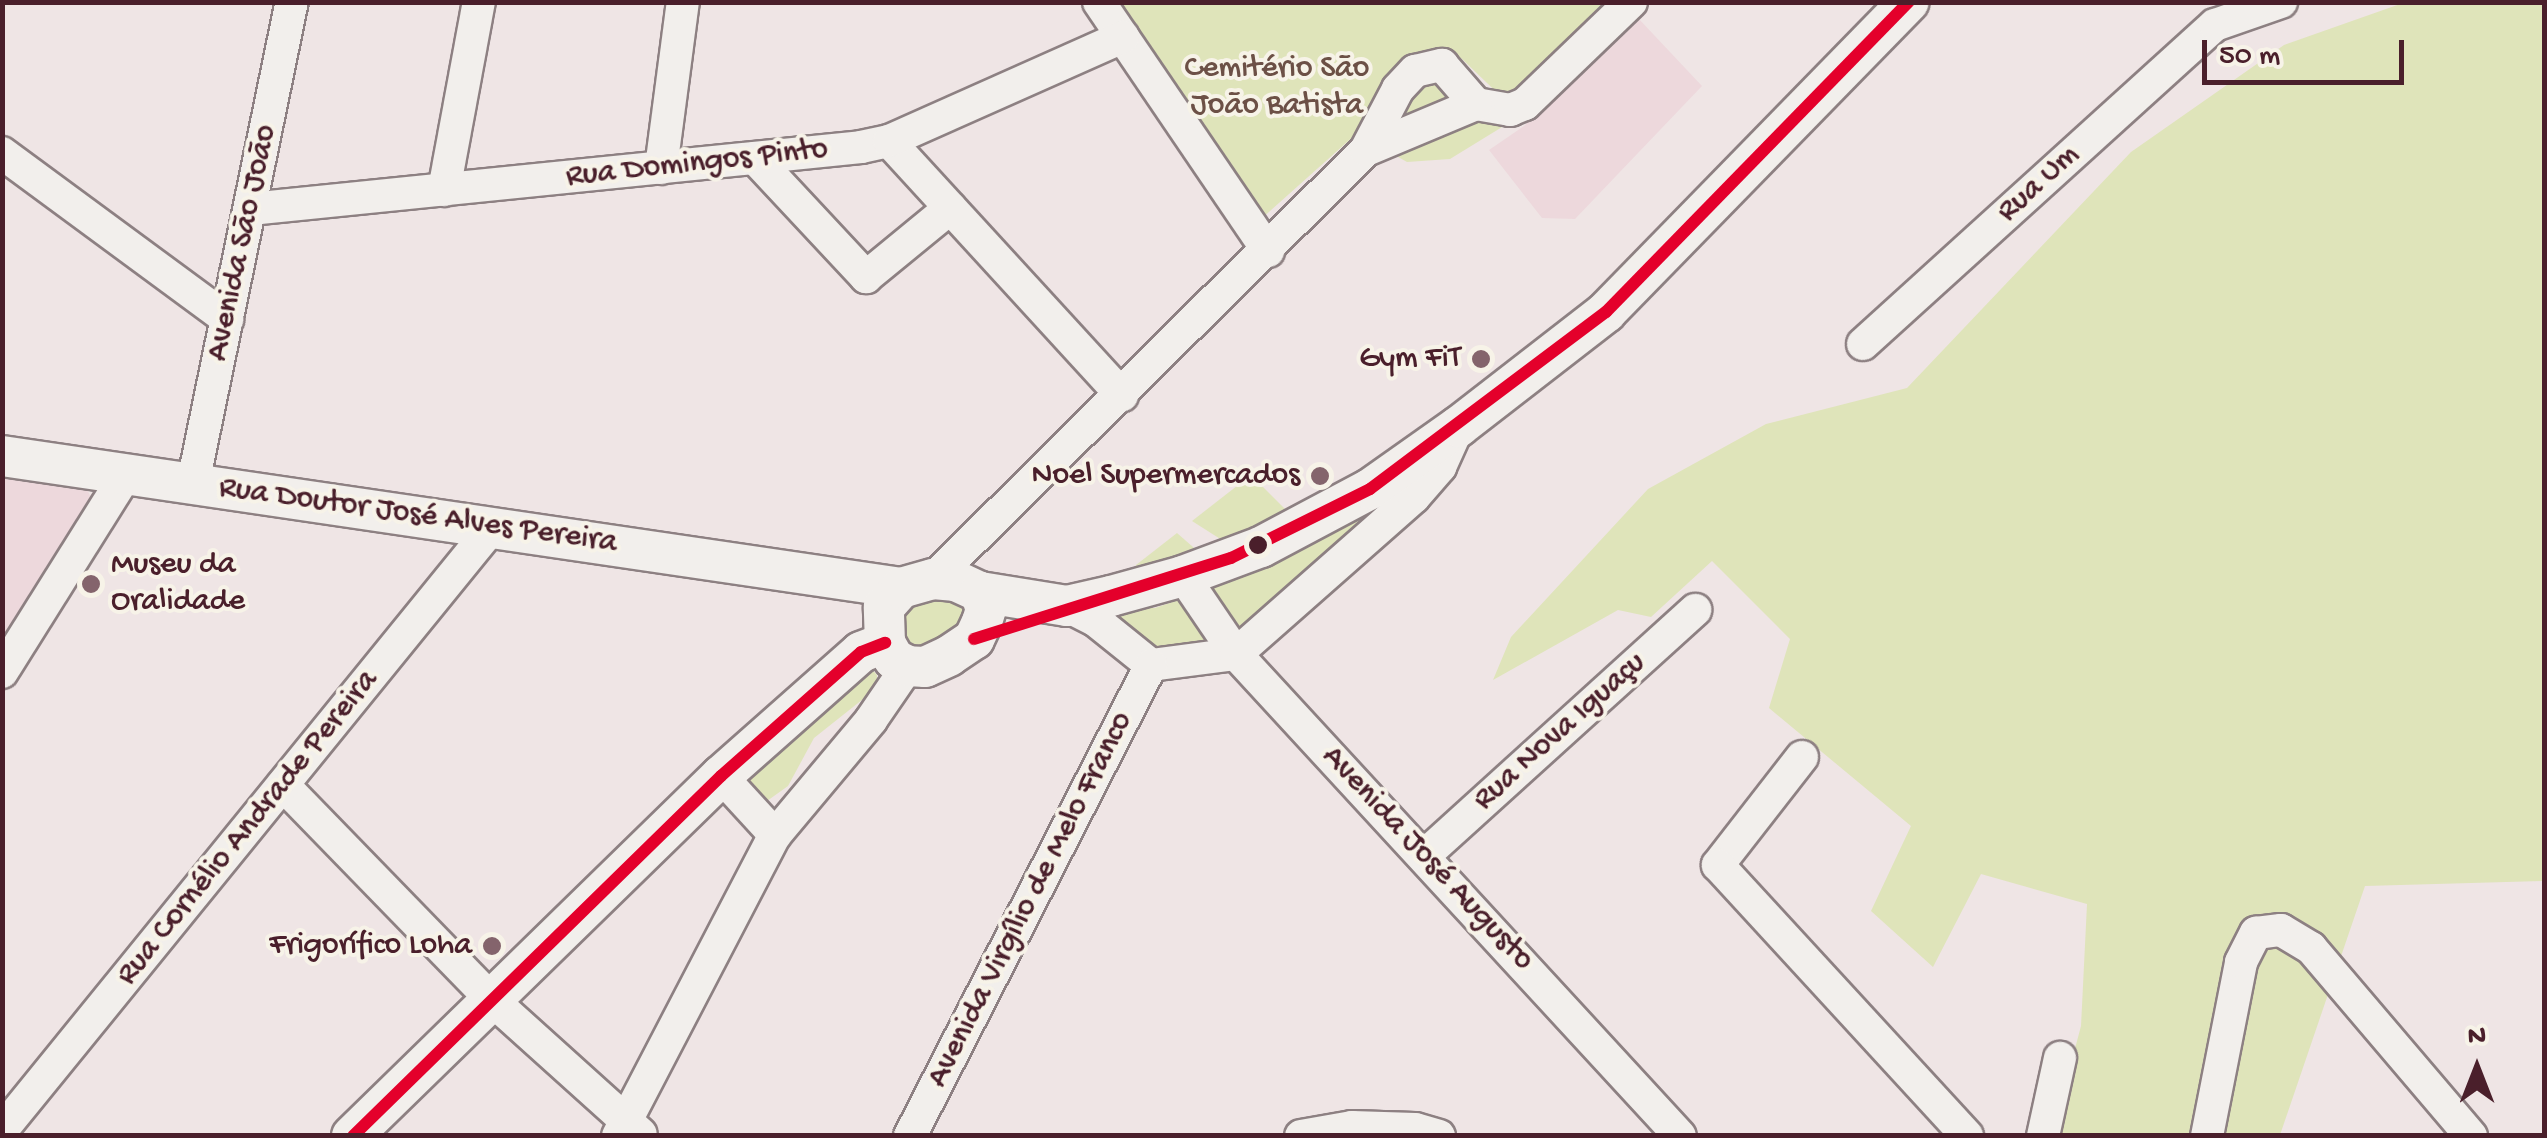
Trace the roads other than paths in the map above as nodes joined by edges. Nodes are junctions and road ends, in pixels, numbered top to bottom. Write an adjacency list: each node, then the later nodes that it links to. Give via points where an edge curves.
1 (292, 2): 18 (street, Avenida São João)
2 (478, 2): 16 (street)
3 (684, 2): 15 (street)
4 (1099, 2): 9 (street)
5 (1631, 2): 10 (street, via 1524,104 1510,110)
6 (1909, 2): 25 (street, via 1606,312 1458,427)
7 (2281, 2): 8 (street)
8 (2205, 14): 21 (street, Rua Um)
9 (1122, 37): 11 (street, Rua Domingos Pinto); 19 (street)
10 (1476, 104): 12 (street); 12 (street, via 1452,72 1431,64 1415,70)
11 (889, 140): 14 (street, Rua Domingos Pinto); 17 (street)
12 (1366, 150): 19 (street)
13 (2, 152): 20 (street)
14 (755, 158): 15 (street, Rua Domingos Pinto); 17 (street, via 866,277)
15 (661, 168): 16 (street, Rua Domingos Pinto)
16 (444, 190): 18 (street, Rua Domingos Pinto)
17 (950, 208): 22 (street)
18 (250, 210): 20 (street, Avenida São João)
19 (1268, 251): 22 (street)
20 (227, 320): 26 (street, Avenida São João)
21 (1863, 344)
22 (1122, 395): 30 (street)
23 (2, 456): 24 (street, Rua Doutor José Alves Pereira)
24 (126, 474): 26 (street, Rua Doutor José Alves Pereira); 38 (street)
25 (1408, 482): 29 (street, via 1370,488 1261,547); 36 (street)
26 (193, 483): 27 (street, Rua Doutor José Alves Pereira)
27 (493, 526): 28 (street, Rua Doutor José Alves Pereira); 41 (street, Rua Cornélio Andrade Pereira)
28 (834, 575): 30 (street, Rua Doutor José Alves Pereira); 35 (street)
29 (1183, 576): 32 (street); 36 (street, Avenida José Augusto)
30 (917, 584): 31 (street, via 956,580); 35 (street, via 884,607)
31 (980, 592): 32 (street); 34 (street, via 986,610)
32 (1067, 606): 34 (street); 37 (street)
33 (1695, 610): 43 (street, Rua Nova Iguaçu)
34 (974, 639): 35 (street, via 924,667)
35 (891, 644): 40 (street, via 861,652); 42 (street, via 872,720)
36 (1236, 654): 37 (street); 43 (street, Avenida José Augusto)
37 (1151, 665): 50 (street, Avenida Virgílio de Melo Franco)
38 (2, 672)
39 (1802, 757): 53 (street, via 1718,865)
40 (722, 776): 42 (street); 44 (street)
41 (283, 785): 44 (street); 46 (street, Rua Cornélio Andrade Pereira)
42 (775, 835): 47 (street)
43 (1425, 855): 52 (street, Avenida José Augusto)
44 (492, 1000): 47 (street); 49 (street)
45 (2060, 1058): 54 (street)
46 (7, 1129)
47 (628, 1131)
48 (1423, 1133): 51 (street, via 1352,1128)
49 (352, 1136)
50 (910, 1136)
51 (1301, 1136)
52 (1680, 1136)
53 (1968, 1136)
54 (2043, 1136)
55 (2206, 1136): 56 (street, via 2240,962 2256,933 2282,930 2311,948)
56 (2471, 1136)

